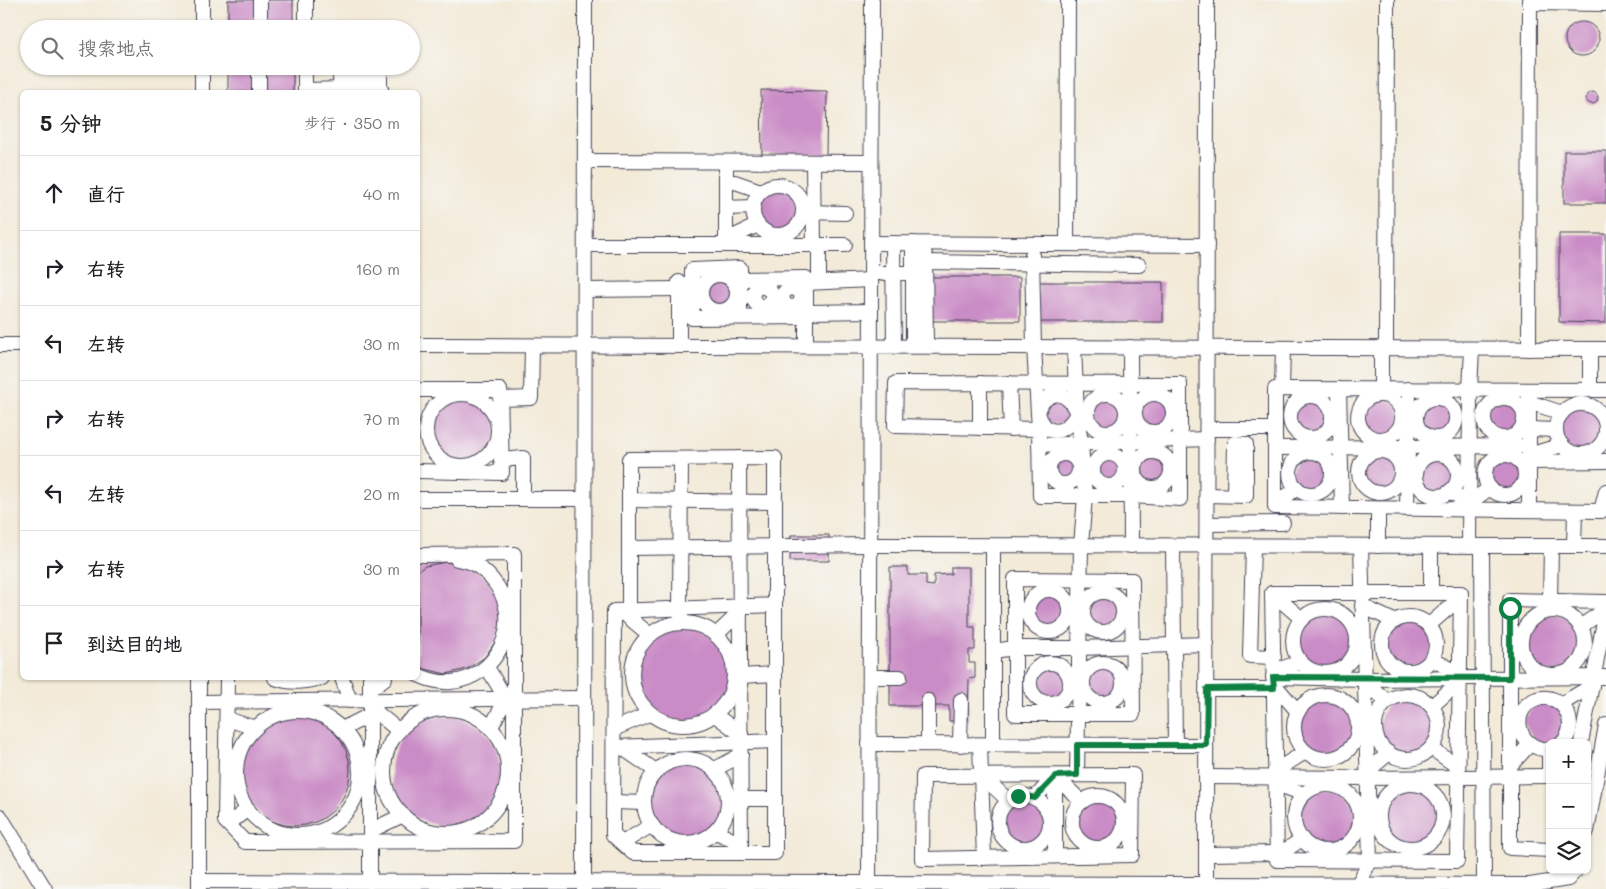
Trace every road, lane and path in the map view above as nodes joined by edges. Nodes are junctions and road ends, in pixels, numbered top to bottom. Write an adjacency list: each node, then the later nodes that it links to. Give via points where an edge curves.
1 (202, 0): 11 (street)
2 (260, 0): 12 (street)
3 (306, 0): 13 (street)
4 (585, 0): 20 (street)
5 (872, 0): 23 (street)
6 (1068, 0): 40 (street)
7 (1207, 0): 44 (street)
8 (1387, 0): 74 (street)
9 (1530, 2): 10 (street); 76 (street)
10 (1606, 4)
11 (202, 20)
12 (260, 20)
13 (306, 20)
14 (202, 75): 17 (street)
15 (259, 75): 18 (street)
16 (306, 75): 19 (street)
17 (202, 90)
18 (259, 90)
19 (305, 90)
20 (585, 161): 21 (street); 41 (street)
21 (726, 162): 22 (street); 29 (street)
22 (813, 162): 23 (street); 25 (street)
23 (871, 162): 36 (street)
24 (735, 182): 26 (street)
25 (813, 185): 27 (street); 30 (street)
26 (761, 191): 27 (street, via 776,184 792,189); 28 (street, via 755,197)
27 (798, 195): 30 (street)
28 (753, 207): 29 (street); 32 (street, via 752,214)
29 (726, 208): 35 (street)
30 (808, 212): 31 (street); 33 (street); 42 (street)
31 (845, 213)
32 (758, 225): 34 (street); 35 (street)
33 (795, 227): 34 (street); 42 (street)
34 (777, 240): 35 (street); 42 (street)
35 (726, 242): 41 (street)
36 (871, 243): 37 (street); 49 (street)
37 (893, 243): 38 (street); 48 (street)
38 (919, 243): 39 (street); 47 (street)
39 (1032, 244): 40 (street); 45 (street)
40 (1067, 244): 44 (street)
41 (584, 245): 51 (street)
42 (814, 245): 43 (street); 52 (street)
43 (845, 245)
44 (1207, 245): 72 (street)
45 (1032, 263): 46 (street); 47 (street); 69 (street)
46 (1139, 265)
47 (921, 270): 48 (street); 53 (street)
48 (893, 273): 49 (street); 54 (street)
49 (871, 276): 52 (street); 55 (street)
50 (691, 286): 51 (street); 52 (street); 52 (street, via 692,270); 56 (street, via 703,302); 56 (street, via 692,318); 64 (street)
51 (584, 290): 63 (street)
52 (769, 293): 55 (street); 56 (street); 56 (street); 65 (street)
53 (919, 297): 54 (street); 58 (street)
54 (894, 298): 55 (street); 57 (street)
55 (871, 311): 57 (street); 66 (street)
56 (725, 312)
57 (894, 325): 58 (street); 67 (street)
58 (919, 325): 68 (street)
59 (0, 345): 60 (street)
60 (20, 345)
61 (420, 345): 62 (street)
62 (532, 346): 63 (street); 97 (street, via 531,398)
63 (584, 346): 64 (street); 181 (street)
64 (679, 346): 65 (street)
65 (806, 346): 66 (street)
66 (870, 346): 67 (street); 196 (street)
67 (894, 346): 68 (street)
68 (919, 346): 69 (street)
69 (1034, 347): 70 (street); 82 (street)
70 (1074, 347): 71 (street); 82 (street)
71 (1130, 347): 72 (street); 81 (street)
72 (1207, 348): 73 (street); 131 (street)
73 (1283, 348): 74 (street); 83 (street)
74 (1384, 348): 75 (street); 84 (street)
75 (1472, 349): 76 (street); 89 (street)
76 (1529, 349): 77 (street)
77 (1590, 349): 78 (street); 96 (street)
78 (1606, 349)
79 (980, 383): 80 (street); 122 (street); 122 (street, via 896,383 896,426)
80 (1009, 384): 82 (street); 124 (street)
81 (1130, 387): 92 (street); 94 (street); 113 (street)
82 (1058, 389): 92 (street); 100 (street); 111 (street); 154 (street, via 1038,413)
83 (1279, 389): 95 (street); 104 (street); 112 (street)
84 (1381, 389): 88 (street); 93 (street)
85 (420, 390): 91 (street)
86 (420, 390): 101 (street)
87 (1606, 390): 96 (street)
88 (1340, 391): 95 (street); 105 (street); 119 (street)
89 (1470, 391): 98 (street); 99 (street); 106 (street); 107 (street); 117 (street)
90 (1551, 391): 96 (street); 99 (street); 109 (street)
91 (467, 392): 97 (street, via 500,390); 101 (street); 103 (street)
92 (1111, 392): 100 (street); 113 (street)
93 (1409, 392): 98 (street); 102 (street); 115 (street)
94 (1155, 393): 108 (street, via 1170,402); 108 (street, via 1180,384); 113 (street, via 1136,406)
95 (1316, 395): 104 (street); 119 (street, via 1332,412)
96 (1584, 395): 109 (street); 110 (street, via 1589,405)
97 (501, 396): 103 (street); 121 (street)
98 (1432, 396): 107 (street); 115 (street)
99 (1526, 397): 106 (street); 109 (street); 125 (street)
100 (1094, 399): 111 (street)
101 (441, 400): 123 (street)
102 (1394, 400): 105 (street, via 1381,395); 115 (street)
103 (484, 401): 121 (street, via 496,415)
104 (1298, 401): 118 (street, via 1292,410)
105 (1364, 402): 114 (street)
106 (1491, 402): 117 (street)
107 (1450, 404): 116 (street)
108 (1176, 412): 133 (street); 134 (street)
109 (1563, 412): 126 (street)
110 (1604, 412): 129 (street)
111 (1082, 413): 120 (street); 154 (street)
112 (1275, 415): 118 (street); 137 (street)
113 (1133, 417): 134 (street); 135 (street); 136 (street, via 1124,420)
114 (1358, 418): 119 (street); 127 (street)
115 (1409, 418): 130 (street); 132 (street); 140 (street)
116 (1456, 418): 117 (street); 128 (street)
117 (1477, 418): 141 (street); 145 (street)
118 (1293, 422): 137 (street); 138 (street)
119 (1333, 423): 138 (street); 142 (street); 142 (street)
120 (1093, 427): 136 (street); 154 (street)
121 (500, 428): 151 (street)
122 (980, 428): 124 (street)
123 (422, 429): 146 (street)
124 (1011, 429): 154 (street)
125 (1524, 430): 126 (street); 145 (street); 145 (street, via 1514,436)
126 (1556, 430): 147 (street, via 1557,438)
127 (1364, 432): 139 (street); 142 (street)
128 (1450, 432): 141 (street); 144 (street)
129 (1606, 432): 143 (street)
130 (1422, 433): 140 (street); 144 (street, via 1427,436)
131 (1207, 434): 133 (street); 137 (street); 176 (street)
132 (1394, 434): 139 (street); 140 (street)
133 (1180, 440): 134 (street); 166 (street)
134 (1160, 441): 135 (street); 148 (street); 166 (street, via 1169,460)
135 (1131, 442): 136 (street); 148 (street); 154 (street)
136 (1112, 443): 154 (street); 154 (street, via 1103,455); 154 (street, via 1124,463)
137 (1275, 443): 138 (street); 160 (street); 163 (street)
138 (1312, 446): 142 (street); 158 (street); 160 (street, via 1300,455)
139 (1380, 446): 140 (street); 142 (street); 149 (street); 157 (street)
140 (1408, 446): 144 (street); 149 (street); 164 (street)
141 (1470, 446): 144 (street); 145 (street); 153 (street); 161 (street); 165 (street)
142 (1340, 447): 157 (street); 158 (street)
143 (1603, 448): 147 (street)
144 (1432, 449): 153 (street); 164 (street)
145 (1514, 449): 147 (street); 147 (street, via 1560,462); 161 (street, via 1493,458); 171 (street, via 1525,476); 190 (street)
146 (434, 452): 156 (street); 159 (street, via 441,460)
147 (1574, 453): 155 (street)
148 (1141, 456): 154 (street, via 1135,464)
149 (1395, 457): 164 (street)
150 (739, 458): 152 (street); 184 (street); 185 (street, via 775,458)
151 (498, 459): 159 (street, via 485,459); 159 (street, via 502,473); 180 (street, via 523,458)
152 (681, 459): 182 (street, via 629,459); 183 (street)
153 (1450, 459): 165 (street)
154 (1076, 460): 154 (street, via 1040,494 1040,496); 166 (street); 166 (street); 175 (street); 175 (street); 175 (street)
155 (1606, 461)
156 (420, 464)
157 (1362, 465): 158 (street); 167 (street, via 1360,478)
158 (1333, 468): 172 (street, via 1331,478); 186 (street)
159 (464, 469): 162 (street)
160 (1292, 469): 163 (street); 168 (street, via 1292,480)
161 (1487, 469): 165 (street); 169 (street, via 1486,481)
162 (420, 471)
163 (1275, 474): 187 (street)
164 (1408, 475): 170 (street); 173 (street); 188 (street)
165 (1464, 475): 178 (street); 189 (street)
166 (1151, 486): 166 (street, via 1180,499 1180,494); 200 (street)
167 (1364, 486): 173 (street, via 1375,492); 186 (street)
168 (1297, 488): 172 (street, via 1305,493); 187 (street)
169 (1490, 488): 171 (street, via 1501,494); 189 (street)
170 (1422, 490): 178 (street); 188 (street)
171 (1517, 490): 190 (street)
172 (1320, 491): 186 (street); 191 (street)
173 (1387, 491): 188 (street); 192 (street)
174 (1606, 492): 193 (street, via 1601,511)
175 (1085, 493): 199 (street)
176 (1207, 495): 177 (street); 195 (street)
177 (1234, 495)
178 (1442, 498): 188 (street); 189 (street); 189 (street)
179 (420, 499): 180 (street)
180 (523, 499): 181 (street)
181 (584, 499): 320 (street)
182 (629, 500): 183 (street); 214 (street)
183 (681, 501): 184 (street); 212 (street)
184 (740, 501): 185 (street); 213 (street)
185 (775, 502): 197 (street)
186 (1342, 505): 191 (street); 192 (street)
187 (1279, 506): 191 (street); 194 (street)
188 (1407, 506): 192 (street)
189 (1469, 506): 190 (street); 208 (street)
190 (1529, 507): 193 (street)
191 (1315, 508)
192 (1380, 508): 206 (street)
193 (1575, 511): 210 (street)
194 (1283, 523): 195 (street); 204 (street)
195 (1207, 524): 202 (street)
196 (870, 545): 197 (street); 198 (street); 294 (street)
197 (775, 546): 213 (street); 233 (street)
198 (992, 546): 199 (street); 273 (street)
199 (1081, 546): 200 (street); 219 (street)
200 (1131, 546): 201 (street)
201 (1173, 546): 202 (street); 268 (street)
202 (1207, 546): 203 (street); 263 (street)
203 (1253, 546): 204 (street); 292 (street, via 1250,656)
204 (1283, 546): 205 (street)
205 (1361, 546): 206 (street); 229 (street)
206 (1378, 546): 207 (street)
207 (1430, 546): 208 (street); 226 (street)
208 (1476, 546): 209 (street); 299 (street)
209 (1551, 546): 210 (street); 232 (street)
210 (1574, 546): 211 (street)
211 (1606, 546)
212 (680, 547): 213 (street); 214 (street); 235 (street)
213 (740, 547): 236 (street)
214 (629, 548): 239 (street)
215 (420, 555): 217 (street, via 514,554)
216 (420, 564): 218 (street, via 430,559 452,558 472,563)
217 (514, 568): 218 (street); 246 (street)
218 (490, 576): 246 (street, via 502,594)
219 (1081, 581): 221 (street); 221 (street); 222 (street); 222 (street); 241 (street)
220 (1015, 583): 221 (street, via 1015,579); 227 (street); 240 (street)
221 (1055, 588): 227 (street); 241 (street)
222 (1104, 590): 241 (street); 242 (street, via 1120,599); 242 (street, via 1132,580)
223 (1272, 592): 224 (street); 245 (street); 258 (street)
224 (1325, 593): 229 (street); 237 (street)
225 (1410, 593): 226 (street); 229 (street); 244 (street)
226 (1430, 593): 228 (street, via 1461,593)
227 (1034, 597): 240 (street)
228 (1460, 598): 250 (street); 267 (street)
229 (1362, 599): 243 (street); 248 (street); 261 (street)
230 (1587, 602): 231 (street); 232 (street); 251 (street)
231 (1606, 602)
232 (1552, 604): 234 (street, via 1510,600); 247 (street); 251 (street)
233 (775, 605): 236 (street); 288 (street)
234 (1510, 608): 247 (street); 262 (street)
235 (680, 609): 236 (street); 239 (street); 249 (street)
236 (740, 609): 257 (street); 291 (street)
237 (1326, 609): 243 (street); 245 (street)
238 (1606, 610): 251 (street); 265 (street)
239 (625, 611): 256 (street); 284 (street, via 614,611)
240 (1022, 611): 252 (street); 270 (street)
241 (1078, 611): 254 (street); 255 (street); 272 (street)
242 (1128, 612): 253 (street); 266 (street)
243 (1344, 616): 261 (street)
244 (1411, 617): 248 (street); 250 (street)
245 (1302, 619): 259 (street, via 1295,630)
246 (510, 620): 282 (street, via 499,652); 321 (street)
247 (1531, 620): 262 (street)
248 (1394, 621): 264 (street, via 1386,630)
249 (682, 623): 256 (street, via 660,628); 257 (street, via 692,623)
250 (1429, 625): 274 (street, via 1435,636)
251 (1579, 625): 260 (street)
252 (1035, 626): 254 (street, via 1041,630); 270 (street)
253 (1118, 626): 255 (street, via 1109,632); 266 (street)
254 (1056, 630): 271 (street); 272 (street)
255 (1098, 630): 269 (street); 272 (street)
256 (650, 635): 283 (street, via 637,650)
257 (716, 635): 340 (street, via 730,652 734,686 727,702)
258 (1273, 641): 259 (street); 292 (street)
259 (1293, 642): 275 (street)
260 (1584, 642): 265 (street); 280 (street, via 1582,656)
261 (1360, 643): 264 (street); 278 (street); 307 (street)
262 (1515, 643): 279 (street, via 1521,647); 296 (street)
263 (1207, 644): 268 (street); 314 (street)
264 (1382, 644): 277 (street)
265 (1600, 644): 300 (street)
266 (1133, 645): 268 (street); 269 (street); 281 (street); 310 (street)
267 (1460, 645): 274 (street); 298 (street)
268 (1174, 646): 366 (street)
269 (1106, 647): 272 (street); 281 (street)
270 (1015, 648): 271 (street); 273 (street); 286 (street); 311 (street)
271 (1050, 648): 272 (street); 276 (street)
272 (1079, 649): 285 (street); 287 (street); 313 (street)
273 (992, 651): 364 (street)
274 (1434, 652): 289 (street, via 1423,667); 298 (street)
275 (1301, 662): 278 (street, via 1320,673 1331,673); 292 (street)
276 (1050, 663): 285 (street); 286 (street)
277 (1390, 663): 289 (street); 307 (street)
278 (1347, 664): 307 (street)
279 (1530, 665): 293 (street); 296 (street)
280 (1576, 665): 293 (street); 300 (street)
281 (1111, 666): 287 (street, via 1096,664); 310 (street)
282 (487, 667): 309 (street); 321 (street)
283 (632, 668): 284 (street); 339 (street, via 632,684 638,700)
284 (614, 669): 353 (street)
285 (1064, 669): 313 (street)
286 (1034, 670): 312 (street)
287 (1088, 670): 313 (street)
288 (775, 674): 291 (street); 358 (street)
289 (1410, 674): 298 (street); 307 (street); 315 (street)
290 (420, 676): 309 (street, via 432,681)
291 (741, 676): 359 (street)
292 (1274, 676): 297 (street); 314 (street); 338 (street); 349 (street)
293 (1552, 676): 296 (street); 300 (street); 329 (street)
294 (870, 677): 295 (street); 360 (street)
295 (900, 677)
296 (1510, 677): 299 (street); 342 (street)
297 (1329, 678): 307 (street); 316 (street)
298 (1460, 678): 299 (street); 333 (street); 355 (street)
299 (1483, 678): 394 (street)
300 (1596, 679): 329 (street); 343 (street)
301 (199, 680): 327 (street)
302 (230, 680): 328 (street)
303 (281, 680): 308 (street)
304 (313, 680): 308 (street)
305 (343, 680): 325 (street)
306 (384, 680): 319 (street)
307 (1365, 680): 326 (street); 331 (street); 351 (street)
308 (304, 682): 324 (street)
309 (452, 682): 330 (street)
310 (1128, 683): 318 (street); 336 (street)
311 (1015, 684): 312 (street); 335 (street)
312 (1030, 684): 317 (street)
313 (1080, 688): 332 (street); 334 (street); 337 (street)
314 (1207, 689): 367 (street)
315 (1409, 694): 326 (street); 333 (street)
316 (1330, 696): 331 (street); 338 (street, via 1313,698)
317 (1035, 697): 332 (street); 335 (street)
318 (1118, 697): 334 (street); 336 (street)
319 (370, 698): 325 (street); 330 (street); 348 (street); 354 (street); 383 (street)
320 (584, 698): 321 (street); 464 (street)
321 (510, 699): 330 (street); 346 (street); 380 (street)
322 (928, 700): 361 (street)
323 (961, 700): 362 (street)
324 (302, 701): 325 (street); 328 (street)
325 (350, 701)
326 (1387, 701): 351 (street, via 1376,720)
327 (199, 702): 328 (street); 458 (street)
328 (227, 702): 341 (street)
329 (1556, 702): 342 (street, via 1537,699 1524,709); 343 (street)
330 (452, 704): 346 (street); 354 (street, via 411,719)
331 (1348, 704): 351 (street)
332 (1055, 705): 335 (street, via 1016,714); 337 (street)
333 (1432, 706): 352 (street)
334 (1105, 708): 336 (street, via 1133,714); 337 (street)
335 (1016, 710)
336 (1133, 710)
337 (1078, 711): 365 (street)
338 (1298, 712): 350 (street)
339 (649, 714): 344 (street, via 664,723); 353 (street)
340 (715, 715): 344 (street, via 700,724); 359 (street)
341 (226, 719): 347 (street); 379 (street)
342 (1514, 724): 363 (street); 382 (street)
343 (1577, 725): 356 (street); 357 (street)
344 (682, 726): 371 (street)
345 (1606, 726): 387 (street)
346 (491, 727): 380 (street, via 503,744)
347 (255, 728): 348 (street, via 282,712 304,710 324,716); 379 (street, via 247,736)
348 (342, 728): 383 (street)
349 (1274, 728): 350 (street); 393 (street)
350 (1294, 728): 372 (street, via 1298,743)
351 (1366, 728): 373 (street, via 1357,734); 374 (street); 395 (street)
352 (1439, 728): 355 (street); 369 (street, via 1436,743)
353 (614, 729): 368 (street)
354 (399, 730): 378 (street, via 386,754)
355 (1459, 730): 386 (street)
356 (1562, 739)
357 (1580, 739)
358 (775, 741): 359 (street); 406 (street)
359 (741, 744): 371 (street); 377 (street); 405 (street)
360 (869, 744): 361 (street); 466 (street)
361 (928, 744): 362 (street)
362 (960, 744): 364 (street)
363 (1530, 744): 370 (street); 382 (street)
364 (986, 745): 365 (street); 388 (street)
365 (1077, 745): 366 (street); 384 (street)
366 (1175, 745): 367 (street)
367 (1206, 745): 392 (street)
368 (617, 747): 371 (street); 381 (street); 409 (street)
369 (1431, 748): 376 (street); 386 (street)
370 (1546, 748)
371 (684, 751): 377 (street, via 688,758 703,761); 381 (street)
372 (1305, 752): 375 (street); 393 (street)
373 (1345, 753): 375 (street); 395 (street)
374 (1388, 753): 376 (street, via 1401,759); 395 (street)
375 (1329, 759): 397 (street)
376 (1411, 759): 398 (street)
377 (715, 769): 405 (street)
378 (384, 770): 383 (street); 414 (street, via 389,796)
379 (231, 771): 412 (street); 425 (street, via 224,821)
380 (511, 771): 419 (street, via 500,803); 437 (street, via 514,841)
381 (656, 771): 411 (street, via 645,791)
382 (1510, 772): 391 (street); 394 (street); 443 (street, via 1510,848)
383 (365, 773): 413 (street, via 351,805); 428 (street)
384 (1077, 775): 385 (street); 390 (street)
385 (1098, 775): 396 (street, via 1133,775); 404 (street)
386 (1458, 775): 394 (street); 398 (street); 399 (street); 454 (street, via 1457,861)
387 (1592, 775): 427 (street)
388 (982, 776): 389 (street); 407 (street); 420 (street); 452 (street, via 923,776 922,859)
389 (1026, 776): 390 (street); 403 (street)
390 (1056, 776): 403 (street); 410 (street); 422 (street)
391 (1546, 776)
392 (1206, 777): 393 (street); 447 (street)
393 (1275, 777): 397 (street); 400 (street); 416 (street)
394 (1483, 778): 457 (street)
395 (1368, 779): 397 (street); 398 (street); 401 (street); 402 (street); 418 (street)
396 (1132, 780): 408 (street); 424 (street)
397 (1328, 781): 400 (street); 401 (street)
398 (1411, 781): 399 (street); 402 (street)
399 (1430, 791): 436 (street, via 1441,805 1443,815 1442,826)
400 (1304, 794): 417 (street)
401 (1352, 796): 418 (street)
402 (1387, 796): 418 (street, via 1380,811)
403 (1031, 797): 407 (street, via 1018,796); 422 (street, via 1042,802)
404 (1098, 797): 408 (street); 410 (street)
405 (735, 799): 406 (street); 429 (street); 442 (street)
406 (775, 799): 442 (street, via 775,853)
407 (1009, 801): 421 (street, via 1000,812)
408 (1113, 801): 424 (street)
409 (614, 802): 411 (street); 438 (street, via 613,835)
410 (1082, 802): 423 (street)
411 (644, 803): 426 (street)
412 (248, 810): 425 (street); 432 (street, via 266,827)
413 (344, 812): 428 (street); 432 (street, via 339,820)
414 (403, 815): 428 (street); 430 (street, via 415,825)
415 (0, 816): 470 (street)
416 (1276, 816): 417 (street); 449 (street)
417 (1294, 817): 433 (street)
418 (1369, 817): 431 (street); 451 (street, via 1347,844); 453 (street)
419 (488, 818): 430 (street); 437 (street)
420 (983, 820): 421 (street); 452 (street)
421 (998, 821): 439 (street, via 999,829)
422 (1053, 823): 423 (street); 440 (street); 450 (street)
423 (1072, 823): 434 (street)
424 (1128, 823): 435 (street); 444 (street)
425 (228, 824): 432 (street, via 245,842)
426 (652, 826): 438 (street); 441 (street, via 666,838)
427 (1587, 829)
428 (370, 831): 430 (street); 432 (street); 456 (street)
429 (716, 832): 441 (street); 442 (street)
430 (452, 837): 437 (street)
431 (1387, 837): 448 (street); 453 (street)
432 (304, 839)
433 (1302, 839): 449 (street); 451 (street)
434 (1079, 840): 445 (street); 450 (street)
435 (1117, 840): 444 (street); 445 (street)
436 (1432, 840): 448 (street); 454 (street)
437 (497, 841)
438 (622, 843): 441 (street, via 633,852)
439 (1009, 843): 446 (street); 452 (street)
440 (1040, 843): 446 (street); 450 (street)
441 (689, 848): 442 (street)
442 (742, 848)
443 (1546, 850)
444 (1132, 851): 445 (street, via 1132,855)
445 (1098, 852): 450 (street)
446 (1026, 853): 450 (street); 452 (street)
447 (1206, 854): 449 (street); 467 (street)
448 (1415, 854): 453 (street); 454 (street)
449 (1277, 855): 451 (street, via 1277,860)
450 (1055, 856)
451 (1327, 856): 453 (street)
452 (984, 858)
453 (1370, 859): 468 (street)
454 (1449, 861)
455 (1570, 879): 457 (street, via 1530,885)
456 (370, 882): 458 (street); 459 (street)
457 (1484, 884): 469 (street)
458 (199, 885)
459 (400, 885): 460 (street)
460 (453, 886): 461 (street)
461 (482, 886): 462 (street)
462 (497, 886): 463 (street)
463 (521, 886): 464 (street)
464 (584, 886): 465 (street)
465 (670, 886): 466 (street)
466 (869, 886): 467 (street)
467 (1206, 886): 468 (street)
468 (1353, 886): 469 (street)
469 (1426, 887)
470 (45, 889)

